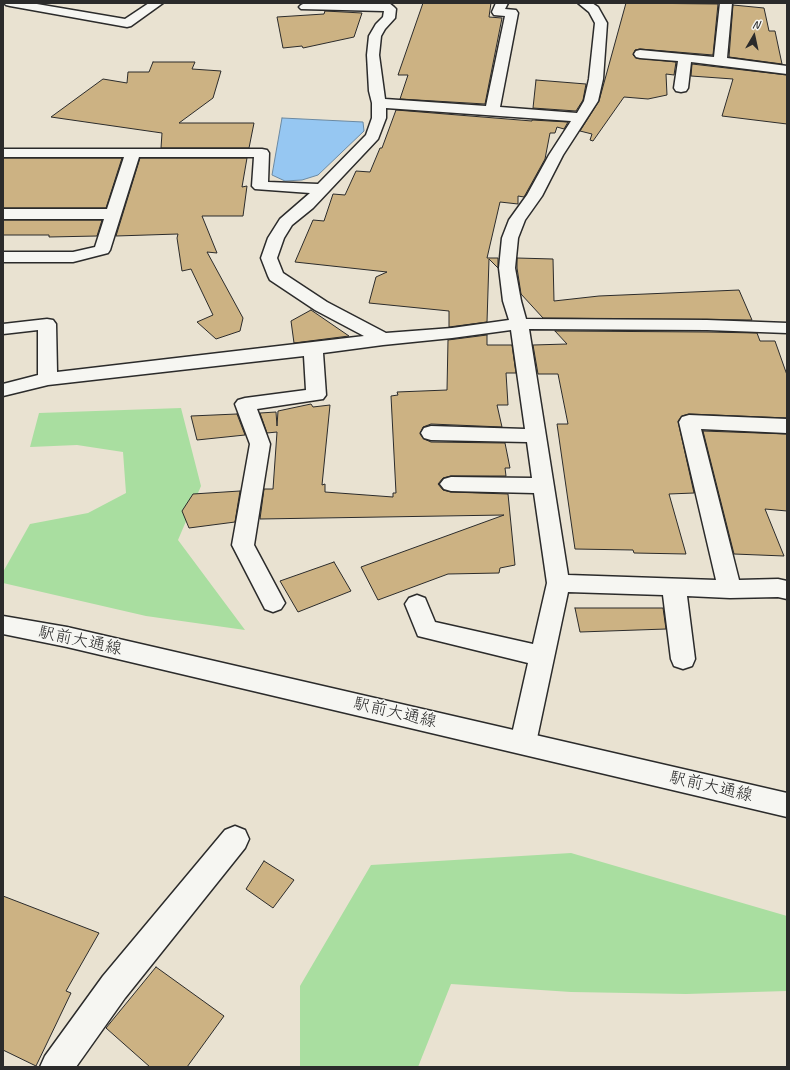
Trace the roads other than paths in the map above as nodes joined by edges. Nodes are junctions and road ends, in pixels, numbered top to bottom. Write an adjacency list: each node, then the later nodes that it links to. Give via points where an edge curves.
1 (10, 3): 8 (street)
2 (69, 3): 10 (street)
3 (157, 3): 10 (street, via 127,23)
4 (502, 3): 18 (street, via 498,12 512,13)
5 (584, 3): 19 (street, via 594,10 601,23 596,79 591,101)
6 (726, 3): 14 (street)
7 (384, 5): 9 (street); 17 (street, via 390,9 389,18 375,36 373,55)
8 (25, 6): 10 (street); 11 (street)
9 (305, 7)
10 (55, 12)
11 (8, 16)
12 (640, 54): 13 (street)
13 (685, 58): 14 (street); 16 (street)
14 (720, 61): 15 (street)
15 (787, 70)
16 (681, 88)
17 (379, 103): 18 (street); 22 (street, via 379,118 373,136)
18 (492, 112): 19 (street)
19 (580, 117): 26 (street, via 517,220 510,238 506,268)
20 (3, 153): 21 (street)
21 (133, 154): 22 (street, via 262,153 260,186); 24 (street)
22 (323, 189): 29 (street, via 286,222 268,258 276,276 321,306)
23 (3, 214): 24 (street)
24 (114, 214): 25 (street, via 102,250 73,257)
25 (3, 257)
26 (519, 324): 27 (street); 29 (street); 35 (street)
27 (787, 328)
28 (3, 329): 31 (street, via 47,324)
29 (383, 339): 30 (street)
30 (312, 349): 31 (street); 42 (street, via 316,395 245,404 260,444 243,545)
31 (48, 379): 32 (street)
32 (3, 390)
33 (787, 426): 40 (street, via 689,422)
34 (431, 433): 35 (street)
35 (536, 436): 37 (street)
36 (451, 484): 37 (street)
37 (543, 486): 38 (street)
38 (558, 583): 39 (street); 45 (street)
39 (674, 587): 40 (street); 46 (street)
40 (730, 589): 41 (street)
41 (787, 590)
42 (273, 603)
43 (417, 604): 45 (street, via 426,629)
44 (3, 625): 47 (street, 駅前大通線, via 67,637)
45 (542, 656): 47 (street)
46 (683, 659)
47 (523, 743): 48 (street, 駅前大通線)
48 (787, 805)
49 (235, 839): 50 (street, via 114,987)
50 (56, 1067)

